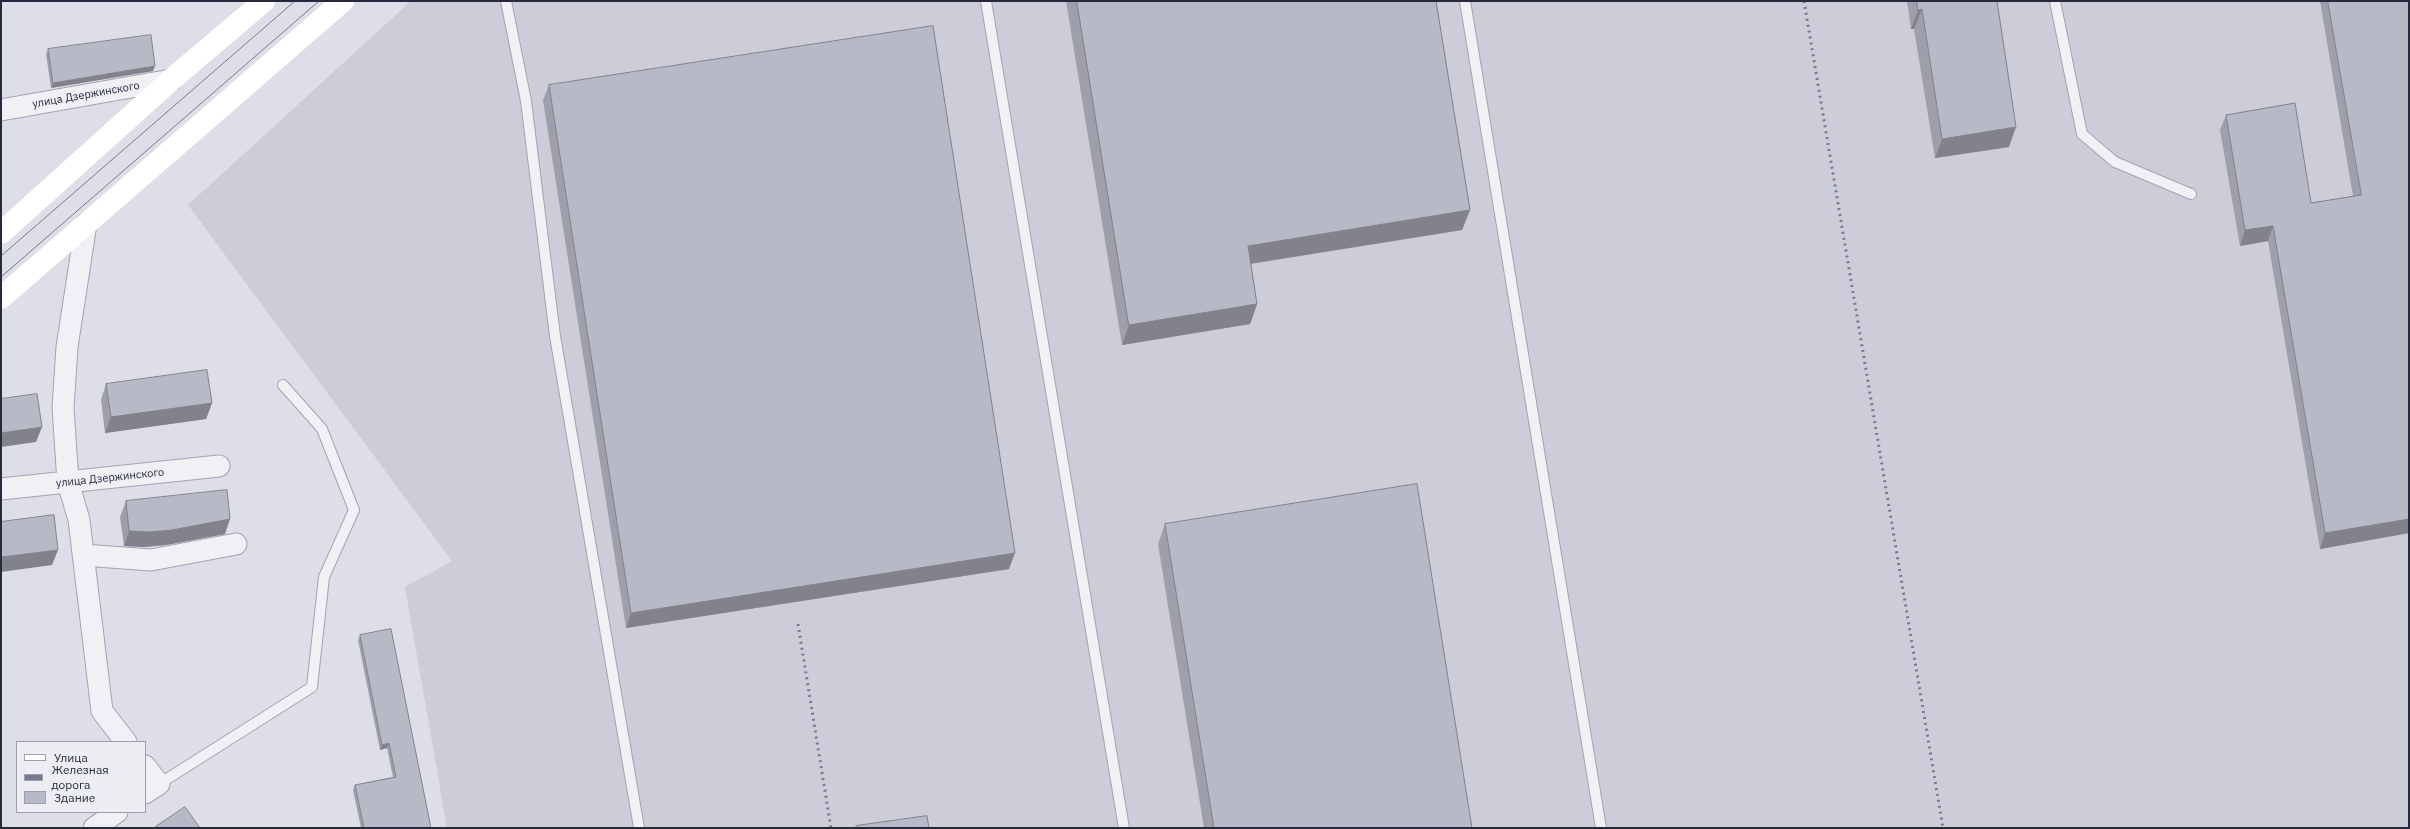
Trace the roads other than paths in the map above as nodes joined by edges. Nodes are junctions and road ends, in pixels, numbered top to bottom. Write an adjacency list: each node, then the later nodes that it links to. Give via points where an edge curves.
1 (264, 1): 7 (main road)
2 (343, 1): 10 (main road)
3 (506, 1): 24 (lane, via 526,101 555,336)
4 (986, 1): 25 (lane)
5 (1465, 1): 26 (lane)
6 (2055, 1): 9 (lane, via 2082,134 2116,162)
7 (171, 80): 8 (street, улица Дзержинского); 11 (main road)
8 (1, 110)
9 (2190, 194)
10 (86, 224): 12 (main road); 15 (street, via 67,347 63,408)
11 (1, 233)
12 (1, 298)
13 (283, 385): 21 (lane, via 322,429 354,510 324,577 312,687)
14 (219, 466): 15 (street, улица Дзержинского)
15 (68, 482): 16 (street, улица Дзержинского); 18 (street, via 79,520)
16 (1, 489)
17 (236, 544): 18 (street, via 151,560)
18 (83, 555): 19 (street, via 102,711)
19 (125, 741)
20 (146, 769): 21 (street)
21 (152, 789)
22 (116, 813): 23 (street)
23 (94, 828)
24 (639, 828)
25 (1124, 828)
26 (1601, 828)

